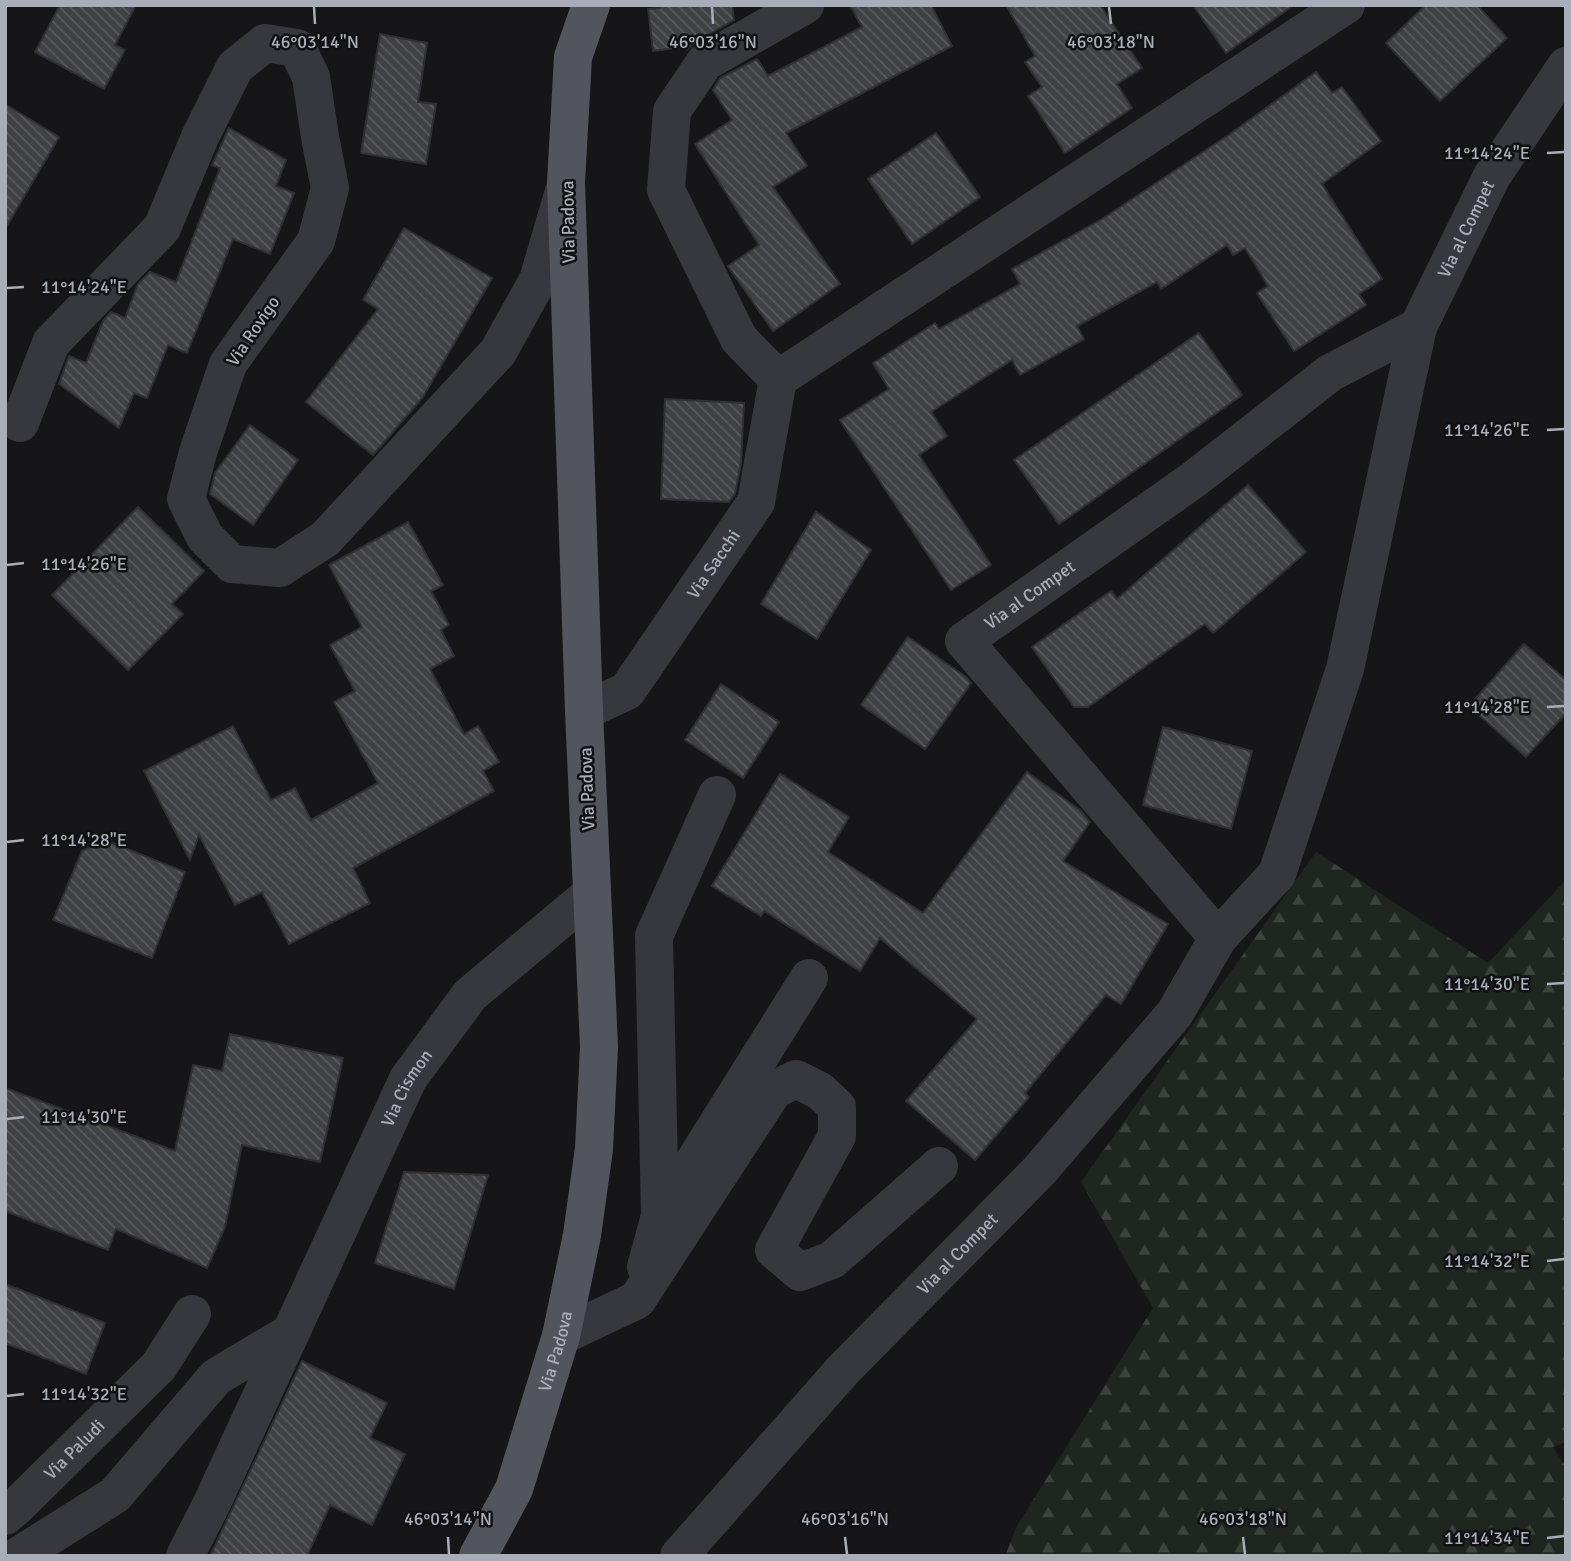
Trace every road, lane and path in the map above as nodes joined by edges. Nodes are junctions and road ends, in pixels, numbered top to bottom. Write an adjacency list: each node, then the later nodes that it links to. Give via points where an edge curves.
1 (591, 5): 5 (main road, Via Padova, via 573,57)
2 (805, 5): 7 (street, via 705,62 672,111 666,190 739,339)
3 (1346, 5): 7 (street)
4 (1566, 66): 6 (street, Via al Compet, via 1492,176)
5 (566, 182): 8 (street, Via Rovigo, via 538,281 498,352 325,539 280,568 232,564 205,537 186,499 198,452 228,364 317,241 330,188 312,78 297,48 265,43 235,67 162,228 51,344); 9 (main road, Via Padova)
6 (1418, 327): 12 (street, Via al Compet, via 1341,682 1277,874); 12 (street, Via al Compet, via 1330,373 1193,480 964,641)
7 (778, 379): 9 (street, Via Sacchi, via 756,502 627,691)
8 (20, 422)
9 (584, 711): 11 (main road, Via Padova)
10 (717, 795): 15 (street, via 654,936)
11 (591, 894): 18 (street, Via Cismon, via 470,995 408,1079); 19 (main road, Via Padova, via 599,1047 594,1149)
12 (1218, 938): 24 (street, Via al Compet, via 1175,1013 1039,1171 843,1370)
13 (809, 978): 15 (street)
14 (939, 1166): 16 (street, via 832,1260 800,1272 774,1250 836,1136 837,1107 820,1091 796,1079 774,1090)
15 (660, 1216): 16 (street)
16 (638, 1300): 19 (street)
17 (192, 1314): 20 (street, Via Paludi, via 159,1366)
18 (290, 1333): 21 (street, via 216,1377 115,1495); 22 (street, Via Cismon)
19 (561, 1336): 23 (main road, Via Padova, via 514,1489)
20 (5, 1516)
21 (18, 1556)
22 (185, 1556)
23 (478, 1556)
24 (679, 1556)

